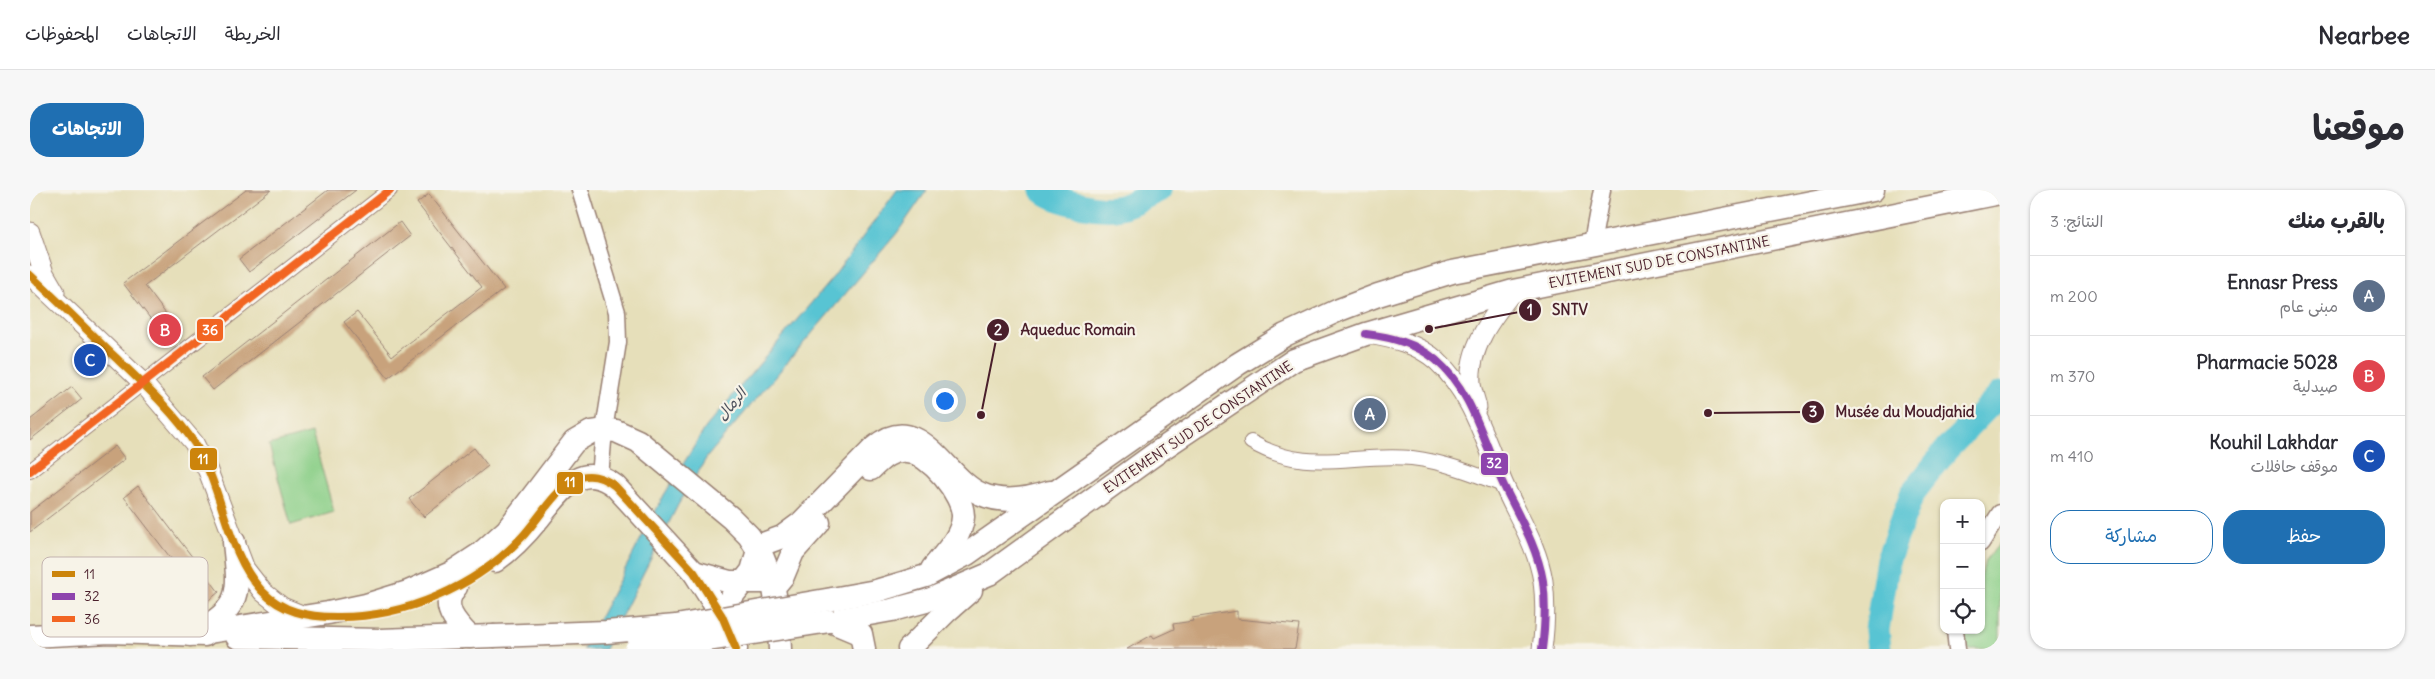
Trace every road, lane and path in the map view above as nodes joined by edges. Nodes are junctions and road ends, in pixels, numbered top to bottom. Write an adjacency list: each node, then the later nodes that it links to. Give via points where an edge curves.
1 (390, 190): 12 (street)
2 (580, 190): 13 (street, via 617,312 618,342)
3 (1602, 190): 7 (street)
4 (1873, 190): 7 (highway, EVITEMENT SUD DE CONSTANTINE)
5 (2000, 192): 9 (highway, EVITEMENT SUD DE CONSTANTINE)
6 (30, 232): 10 (main road, via 44,273)
7 (1592, 244): 19 (highway, EVITEMENT SUD DE CONSTANTINE, via 1452,272 1330,314 1285,335 1238,364)
8 (30, 275): 10 (main road)
9 (1513, 291): 11 (highway, EVITEMENT SUD DE CONSTANTINE); 14 (main road, via 1491,317 1476,348 1471,383)
10 (61, 304): 12 (main road)
11 (1366, 334): 14 (main road, via 1415,346 1435,359 1452,376); 25 (highway, EVITEMENT SUD DE CONSTANTINE, via 1294,360 1167,446)
12 (142, 382): 16 (street); 22 (main road, via 201,454)
13 (604, 430): 17 (street); 23 (highway, via 616,430 638,441 732,518); 31 (highway, via 591,432 574,442 507,530 465,565 388,599)
14 (1483, 432): 18 (main road)
15 (1251, 442): 18 (street, via 1266,451 1301,461 1392,457 1430,461)
16 (30, 471)
17 (607, 481): 24 (highway); 29 (highway, via 586,476 574,480 502,556)
18 (1503, 485): 43 (main road, via 1536,551 1546,618)
19 (1065, 486): 23 (highway, via 1028,498 989,497 966,485 919,440 904,435 893,436 875,447 796,527 782,537 766,542); 26 (highway, EVITEMENT SUD DE CONSTANTINE, via 967,554)
20 (2000, 514): 21 (street)
21 (1985, 537)
22 (234, 542): 31 (main road, via 245,569 263,592 282,607); 33 (highway, via 237,596 223,616)
23 (758, 550): 27 (highway, via 755,565); 28 (highway)
24 (694, 572): 27 (highway, via 718,580); 32 (highway)
25 (989, 574): 30 (highway, EVITEMENT SUD DE CONSTANTINE, via 926,601 892,610); 42 (highway)
26 (926, 576): 28 (highway, via 958,535 963,509 957,493 926,460 907,451 887,455 879,461 804,539 793,552 780,581); 30 (highway, EVITEMENT SUD DE CONSTANTINE, via 876,591)
27 (743, 583): 28 (highway); 32 (highway)
28 (773, 583): 38 (highway)
29 (456, 587): 31 (highway, via 403,608 371,615); 37 (highway, via 450,596 448,610)
30 (831, 610): 37 (highway, bridge, via 606,632); 39 (highway, bridge, via 675,645); 41 (highway, via 861,634)
31 (304, 616): 34 (highway)
32 (722, 616): 40 (highway)
33 (208, 625)
34 (208, 632)
35 (1955, 634): 44 (street)
36 (208, 636): 37 (highway, via 314,639)
37 (470, 637)
38 (778, 647)
39 (636, 649)
40 (736, 649)
41 (864, 649)
42 (909, 649)
43 (1542, 649)
44 (1957, 649)

